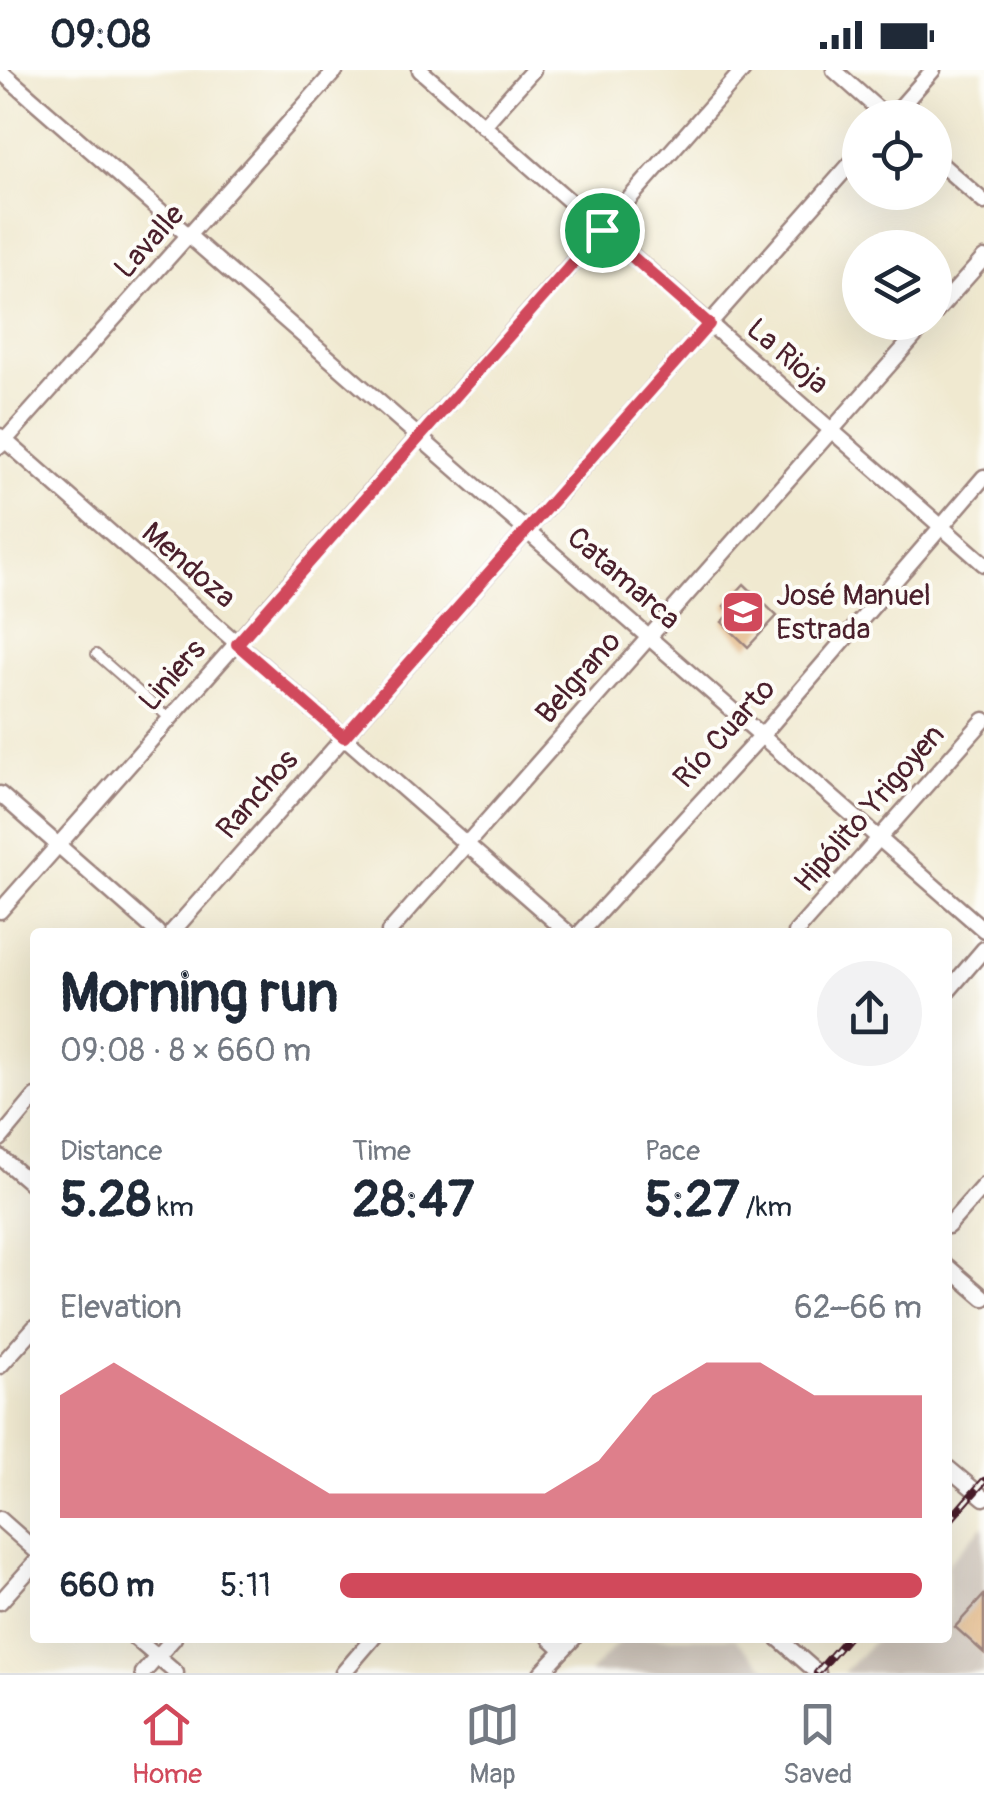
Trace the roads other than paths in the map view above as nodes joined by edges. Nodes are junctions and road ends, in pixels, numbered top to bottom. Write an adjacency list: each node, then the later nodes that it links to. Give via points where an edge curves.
1 (0, 70): 15 (street, Catamarca)
2 (336, 70): 15 (street, Lavalle)
3 (420, 70): 10 (street, La Rioja)
4 (533, 70): 10 (street)
5 (743, 70): 14 (street, Liniers)
6 (834, 70): 8 (street)
7 (933, 70): 9 (street)
8 (869, 100)
9 (906, 100)
10 (484, 126): 14 (street, La Rioja)
11 (842, 173): 18 (street, Ranchos)
12 (952, 173): 13 (street)
13 (984, 202)
14 (602, 230): 18 (street, La Rioja); 21 (street, Liniers)
15 (190, 236): 21 (street, Catamarca); 22 (street, Lavalle)
16 (984, 258): 17 (street)
17 (952, 294)
18 (709, 324): 20 (street, La Rioja); 25 (street, Ranchos)
19 (911, 340): 20 (street, Belgrano)
20 (832, 431): 24 (street, La Rioja); 27 (street, Belgrano)
21 (420, 436): 25 (street, Catamarca); 28 (street, Liniers)
22 (2, 441): 28 (street, Mendoza)
23 (984, 477): 24 (street, Río Cuarto)
24 (940, 526): 26 (street, La Rioja); 32 (street, Río Cuarto)
25 (527, 530): 27 (street, Catamarca); 33 (street, Ranchos)
26 (984, 564)
27 (649, 637): 32 (street, Catamarca); 36 (street, Belgrano)
28 (237, 644): 30 (street, Liniers); 33 (street, Mendoza)
29 (96, 654): 30 (lane)
30 (170, 719): 37 (street, Liniers)
31 (984, 720): 35 (street, Hipólito Yrigoyen)
32 (763, 734): 35 (street, Catamarca); 43 (street, Río Cuarto)
33 (344, 737): 36 (street, Mendoza); 40 (street, Ranchos)
34 (0, 794): 37 (street)
35 (879, 838): 44 (street, Hipólito Yrigoyen); 45 (street, Catamarca)
36 (466, 844): 41 (street, Belgrano); 42 (street, Mendoza)
37 (58, 846): 38 (street, Liniers); 39 (street)
38 (0, 910)
39 (152, 928)
40 (176, 928)
41 (392, 928)
42 (562, 928)
43 (585, 928)
44 (800, 928)
45 (984, 930)
46 (984, 949): 47 (street)
47 (952, 986)
48 (30, 1103): 49 (street)
49 (0, 1139)
50 (0, 1157): 51 (street)
51 (30, 1183)
52 (984, 1184): 53 (street)
53 (952, 1221)
54 (952, 1270): 55 (street)
55 (984, 1298)
56 (30, 1333): 57 (street)
57 (0, 1366)
58 (952, 1471): 59 (street)
59 (984, 1498)
60 (0, 1519): 61 (street)
61 (30, 1546)
62 (30, 1569): 63 (street)
63 (0, 1602)
64 (141, 1643): 69 (street)
65 (170, 1643): 69 (street)
66 (369, 1643): 72 (street)
67 (568, 1643): 73 (street)
68 (788, 1643): 74 (street)
69 (157, 1657): 70 (street); 71 (street)
70 (143, 1673)
71 (176, 1673)
72 (344, 1673)
73 (541, 1673)
74 (818, 1673)

